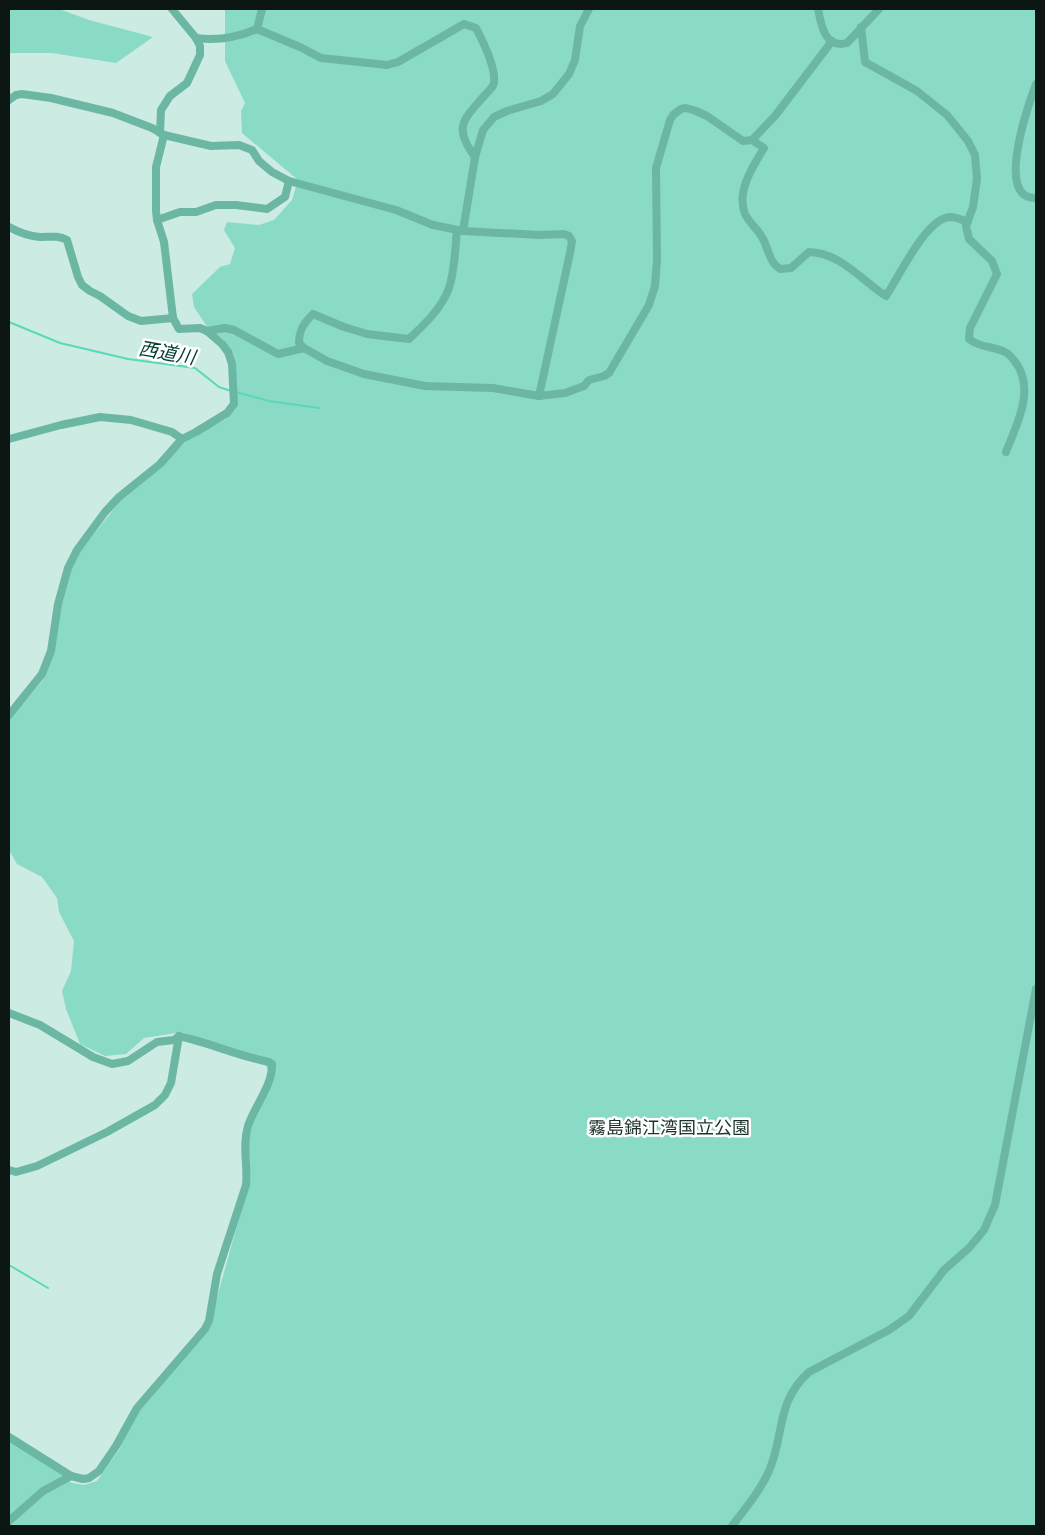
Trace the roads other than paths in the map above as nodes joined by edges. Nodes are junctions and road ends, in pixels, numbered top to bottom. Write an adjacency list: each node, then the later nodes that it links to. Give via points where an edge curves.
1 (172, 9): 8 (street)
2 (262, 9): 7 (street)
3 (589, 9): 14 (street, via 580,26 575,60 569,74 553,94 494,118 483,130)
4 (818, 9): 9 (street, via 822,28)
5 (879, 9): 6 (street)
6 (861, 27): 9 (street, via 847,43); 18 (street, via 866,62 918,91 947,115 968,141 975,155 977,179)
7 (256, 29): 8 (street, via 211,40); 14 (street, via 321,58 387,65 398,62 464,24 476,28 487,51 494,81 462,125 466,144)
8 (196, 38): 12 (street, via 200,55 187,83 170,96 161,110)
9 (832, 41): 13 (street, via 775,116)
10 (1036, 84): 16 (street, via 1018,145 1016,171 1020,190 1032,199)
11 (9, 100): 12 (street, via 22,94 51,98 113,113)
12 (162, 134): 15 (street, via 211,146 246,147 272,172); 17 (street, via 156,166)
13 (752, 140): 18 (street, via 764,148 747,177 743,207 762,236 771,261 780,269 791,268 809,252 826,255 841,262 886,296 913,250 934,224 950,217); 24 (street, via 743,141 696,111 686,108 673,115 656,168 657,260 655,286 649,305 607,374 566,393)
14 (476, 157): 20 (street)
15 (288, 182): 17 (street, via 285,197 267,209 216,205); 20 (street)
16 (1036, 198)
17 (157, 220): 21 (street, via 164,242)
18 (968, 222): 27 (street, via 969,239 992,261 997,274 970,328 969,339 1012,357 1020,370 1024,392 1019,418)
19 (9, 227): 21 (street, via 38,236 61,236 67,240 82,285 128,316 141,321)
20 (460, 230): 23 (street, via 449,287 442,302 409,339 367,334 313,314 299,332 298,342); 24 (street, via 564,234 572,239)
21 (173, 318): 22 (street, via 179,329)
22 (207, 331): 23 (street, via 234,330 278,354); 26 (street, via 228,352 232,364 234,404 227,413)
23 (304, 348): 24 (street, via 327,361 364,374 425,386 493,388)
24 (538, 396)
25 (9, 439): 26 (street, via 100,418 131,420 172,432)
26 (182, 439): 28 (street, via 160,464 119,497 77,550 64,582 51,651 42,674)
27 (1006, 452)
28 (9, 715)
29 (1036, 989): 36 (street, via 995,1205 984,1230 944,1270 909,1316 889,1330 820,1365 801,1379 789,1397 769,1470 759,1490)
30 (9, 1013): 31 (street, via 40,1025 93,1057 112,1064 128,1061 157,1042 174,1040)
31 (179, 1036): 32 (street, via 171,1083 155,1106 38,1166 16,1172); 34 (street, via 272,1064 246,1134 246,1185 217,1274 205,1329 137,1408 99,1471 89,1478)
32 (9, 1170)
33 (9, 1437): 34 (street)
34 (72, 1476): 35 (street, via 43,1490)
35 (9, 1521)
36 (732, 1526)

